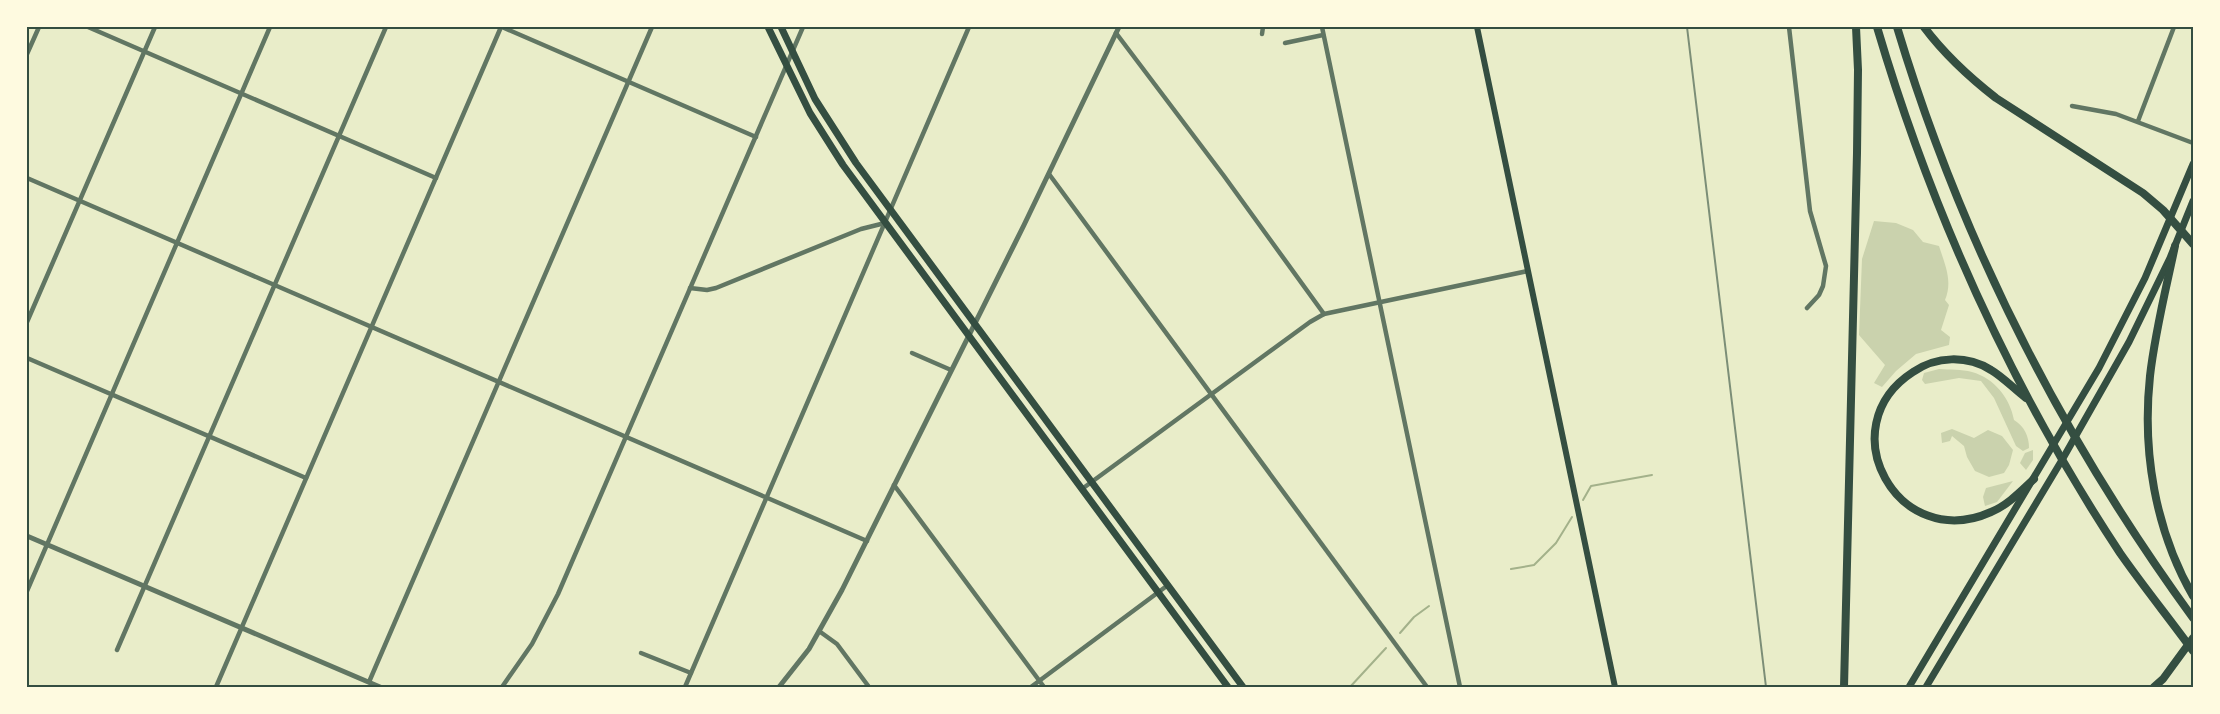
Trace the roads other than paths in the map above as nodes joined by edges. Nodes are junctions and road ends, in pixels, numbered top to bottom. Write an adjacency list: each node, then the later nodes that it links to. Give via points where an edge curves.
1 (39, 27): 27 (street)
2 (88, 27): 25 (street)
3 (154, 27): 25 (street)
4 (270, 27): 30 (street)
5 (386, 27): 33 (street)
6 (502, 27): 29 (street); 39 (street)
7 (652, 27): 29 (street)
8 (768, 27): 28 (main road)
9 (781, 27): 26 (main road)
10 (803, 27): 26 (street)
11 (969, 27): 42 (street)
12 (1263, 27): 22 (street)
13 (1322, 27): 23 (street)
14 (1477, 27): 47 (main road)
15 (1789, 27): 51 (street, via 1810,211 1826,266 1819,295)
16 (1856, 27): 103 (highway, via 1857,153)
17 (1877, 27): 63 (highway, via 1924,169)
18 (1897, 27): 80 (highway, via 1970,230 2018,332 2091,467)
19 (1924, 27): 45 (highway, via 1954,63 1996,98 2143,193)
20 (2174, 27): 32 (street)
21 (1117, 30): 37 (street); 52 (street)
22 (1262, 34)
23 (1323, 35): 24 (street); 50 (street)
24 (1285, 43)
25 (144, 52): 30 (street); 40 (street)
26 (793, 52): 28 (street); 42 (main road, via 835,132)
27 (27, 54)
28 (786, 67): 34 (street); 43 (main road, via 830,146)
29 (629, 82): 34 (street); 60 (street)
30 (242, 93): 33 (street); 44 (street)
31 (2072, 106): 32 (street)
32 (2138, 122): 35 (street)
33 (339, 135): 39 (street); 48 (street)
34 (756, 137): 49 (street)
35 (2193, 143)
36 (2193, 164): 67 (main road, via 2123,323)
37 (1048, 174): 54 (street); 62 (street)
38 (27, 177): 40 (street)
39 (436, 177): 55 (street)
40 (80, 200): 44 (street); 53 (street)
41 (2193, 201): 46 (main road)
42 (891, 211): 43 (street); 54 (main road)
43 (885, 223): 49 (street, via 861,229 716,288); 56 (main road); 71 (street)
44 (177, 243): 48 (street); 61 (street)
45 (2193, 244)
46 (2175, 246): 79 (highway, via 2150,375 2148,443 2157,506); 105 (main road, via 2100,396)
47 (1528, 272): 50 (street); 102 (main road)
48 (274, 286): 55 (street); 64 (street)
49 (690, 288): 65 (street)
50 (1380, 303): 52 (street); 101 (street)
51 (1807, 308)
52 (1324, 314): 62 (street)
53 (27, 322)
54 (974, 323): 56 (street); 68 (main road)
55 (371, 328): 60 (street); 66 (street)
56 (968, 336): 59 (street); 70 (main road)
57 (912, 353): 59 (street)
58 (27, 358): 61 (street)
59 (951, 370): 69 (street)
60 (499, 382): 65 (street); 89 (street)
61 (112, 394): 64 (street); 74 (street)
62 (1210, 394): 68 (street); 100 (street)
63 (2028, 400): 67 (highway, via 1981,365 1953,359 1930,363 1905,377 1888,394 1878,416 1876,450 1882,475 1899,498 1934,518 1963,520 1990,513); 85 (highway, via 2122,555)
64 (210, 435): 66 (street); 76 (street)
65 (627, 437): 71 (street); 92 (street, via 546,619)
66 (306, 478): 81 (street)
67 (2034, 479): 104 (main road)
68 (1092, 482): 70 (street); 75 (main road)
69 (894, 485): 73 (street); 88 (street)
70 (1082, 489): 78 (main road)
71 (767, 498): 73 (street); 87 (street)
72 (27, 536): 74 (street)
73 (867, 541): 82 (street)
74 (47, 544): 76 (street); 77 (street)
75 (1168, 585): 78 (street); 99 (main road)
76 (145, 587): 81 (street); 84 (street)
77 (27, 591)
78 (1159, 592): 88 (street); 98 (main road)
79 (2191, 592)
80 (2193, 618)
81 (242, 628): 89 (street); 90 (street)
82 (819, 631): 94 (street); 95 (street, via 837,644)
83 (2193, 638): 106 (highway)
84 (117, 650)
85 (2193, 651)
86 (641, 653): 87 (street)
87 (691, 673): 93 (street)
88 (1040, 681): 96 (street); 97 (street)
89 (369, 682): 91 (street)
90 (216, 687)
91 (380, 687)
92 (502, 687)
93 (685, 687)
94 (779, 687)
95 (869, 687)
96 (1031, 687)
97 (1044, 687)
98 (1228, 687)
99 (1243, 687)
100 (1427, 687)
101 (1460, 687)
102 (1615, 687)
103 (1844, 687)
104 (1909, 687)
105 (1926, 687)
106 (2154, 687)

